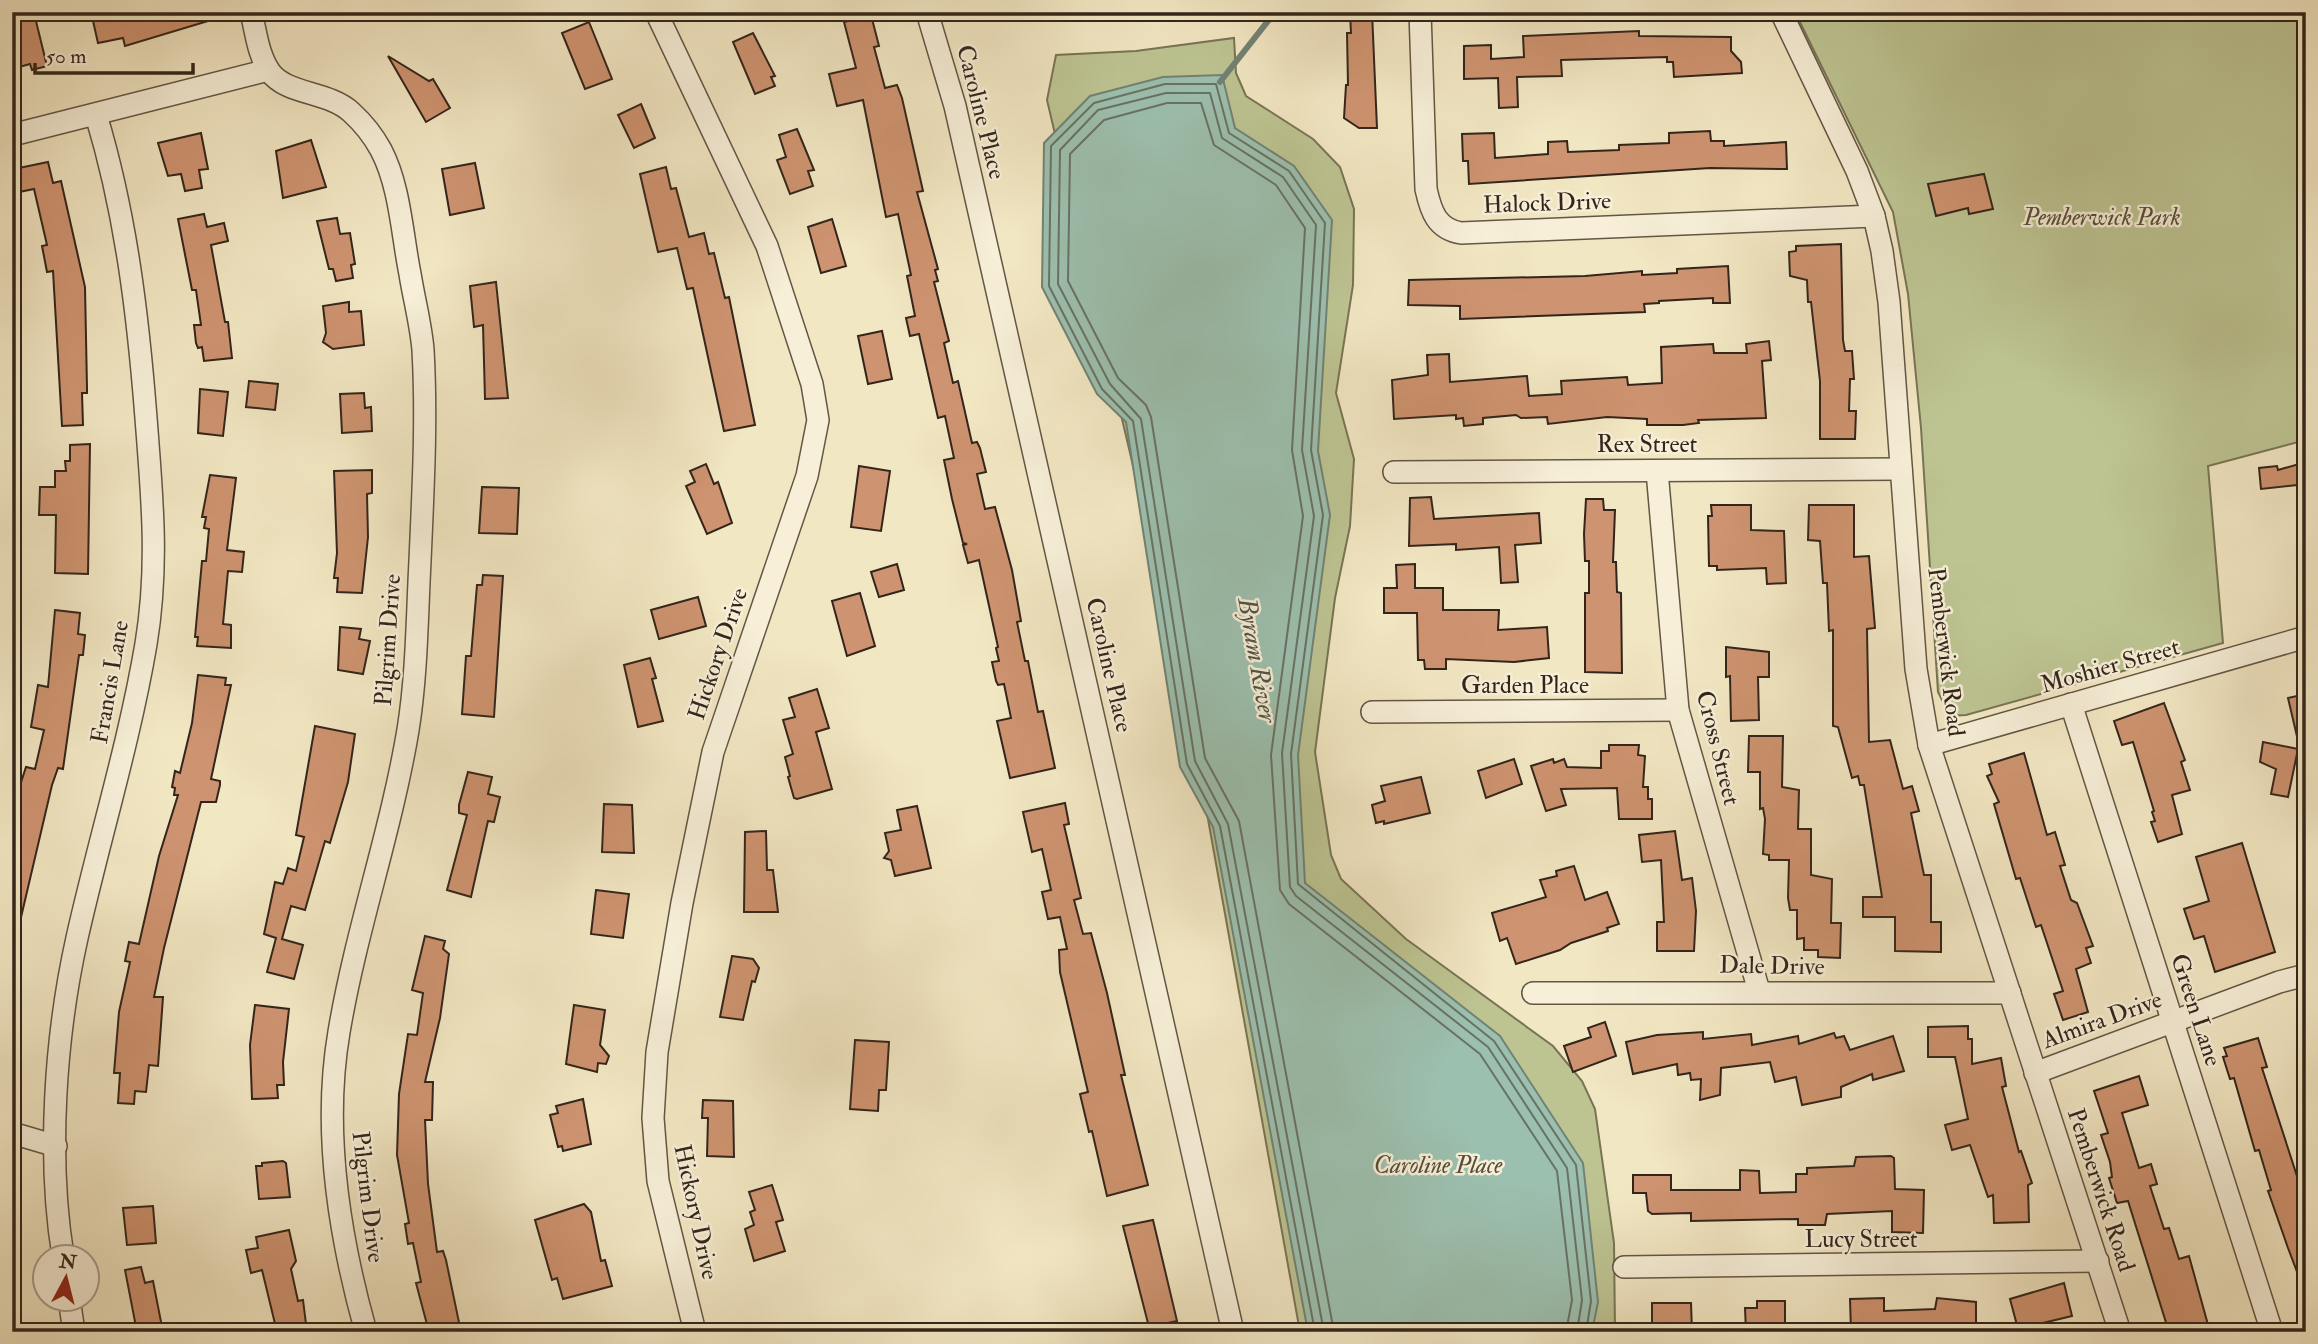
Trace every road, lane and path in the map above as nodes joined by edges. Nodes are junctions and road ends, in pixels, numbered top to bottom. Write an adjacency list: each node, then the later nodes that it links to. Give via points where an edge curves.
1 (251, 12): 6 (street)
2 (927, 12): 33 (street, Caroline Place, via 955,106)
3 (1420, 12): 9 (street, Halock Drive, via 1426,189 1430,209 1448,231)
4 (1781, 12): 9 (street, Pemberwick Road, via 1857,170)
5 (658, 17): 32 (street, Hickory Drive, via 767,246 812,384 818,419 807,476 713,752 657,1052 653,1118 658,1181)
6 (268, 70): 7 (street); 31 (street, Pilgrim Drive, via 278,81 333,99 350,111 382,152 393,185 423,346 425,443 408,726 338,1034 335,1077 332,1129 337,1196)
7 (96, 115): 8 (street); 25 (street, Francis Lane, via 129,248 156,546 137,693 77,940 63,1035)
8 (12, 135)
9 (1874, 216): 10 (street, Pemberwick Road, via 1889,302)
10 (1900, 469): 11 (street, Rex Street); 17 (street, Pemberwick Road, via 1916,669)
11 (1657, 471): 12 (street, Rex Street); 15 (street, Cross Street)
12 (1394, 472)
13 (2306, 637): 14 (street, Moshier Street)
14 (2071, 704): 17 (street, Moshier Street); 22 (street, Green Lane)
15 (1678, 710): 16 (street, Garden Place); 19 (street, Cross Street)
16 (1372, 712)
17 (1929, 745): 21 (street, Pemberwick Road)
18 (2306, 975): 22 (street, Almira Drive)
19 (1759, 991): 20 (street, Dale Drive); 21 (street, Dale Drive)
20 (1533, 993)
21 (2010, 993): 23 (street, Pemberwick Road)
22 (2172, 1022): 23 (street, Almira Drive); 35 (street, Green Lane)
23 (2035, 1073): 27 (street, Pemberwick Road)
24 (12, 1133): 25 (street)
25 (55, 1146): 26 (street, Francis Lane)
26 (61, 1242)
27 (2098, 1261): 28 (street, Lucy Street); 34 (street, Pemberwick Road)
28 (1624, 1267)
29 (71, 1312): 30 (street)
30 (74, 1332)
31 (366, 1332)
32 (695, 1332)
33 (1233, 1332)
34 (2120, 1332)
35 (2272, 1332)

